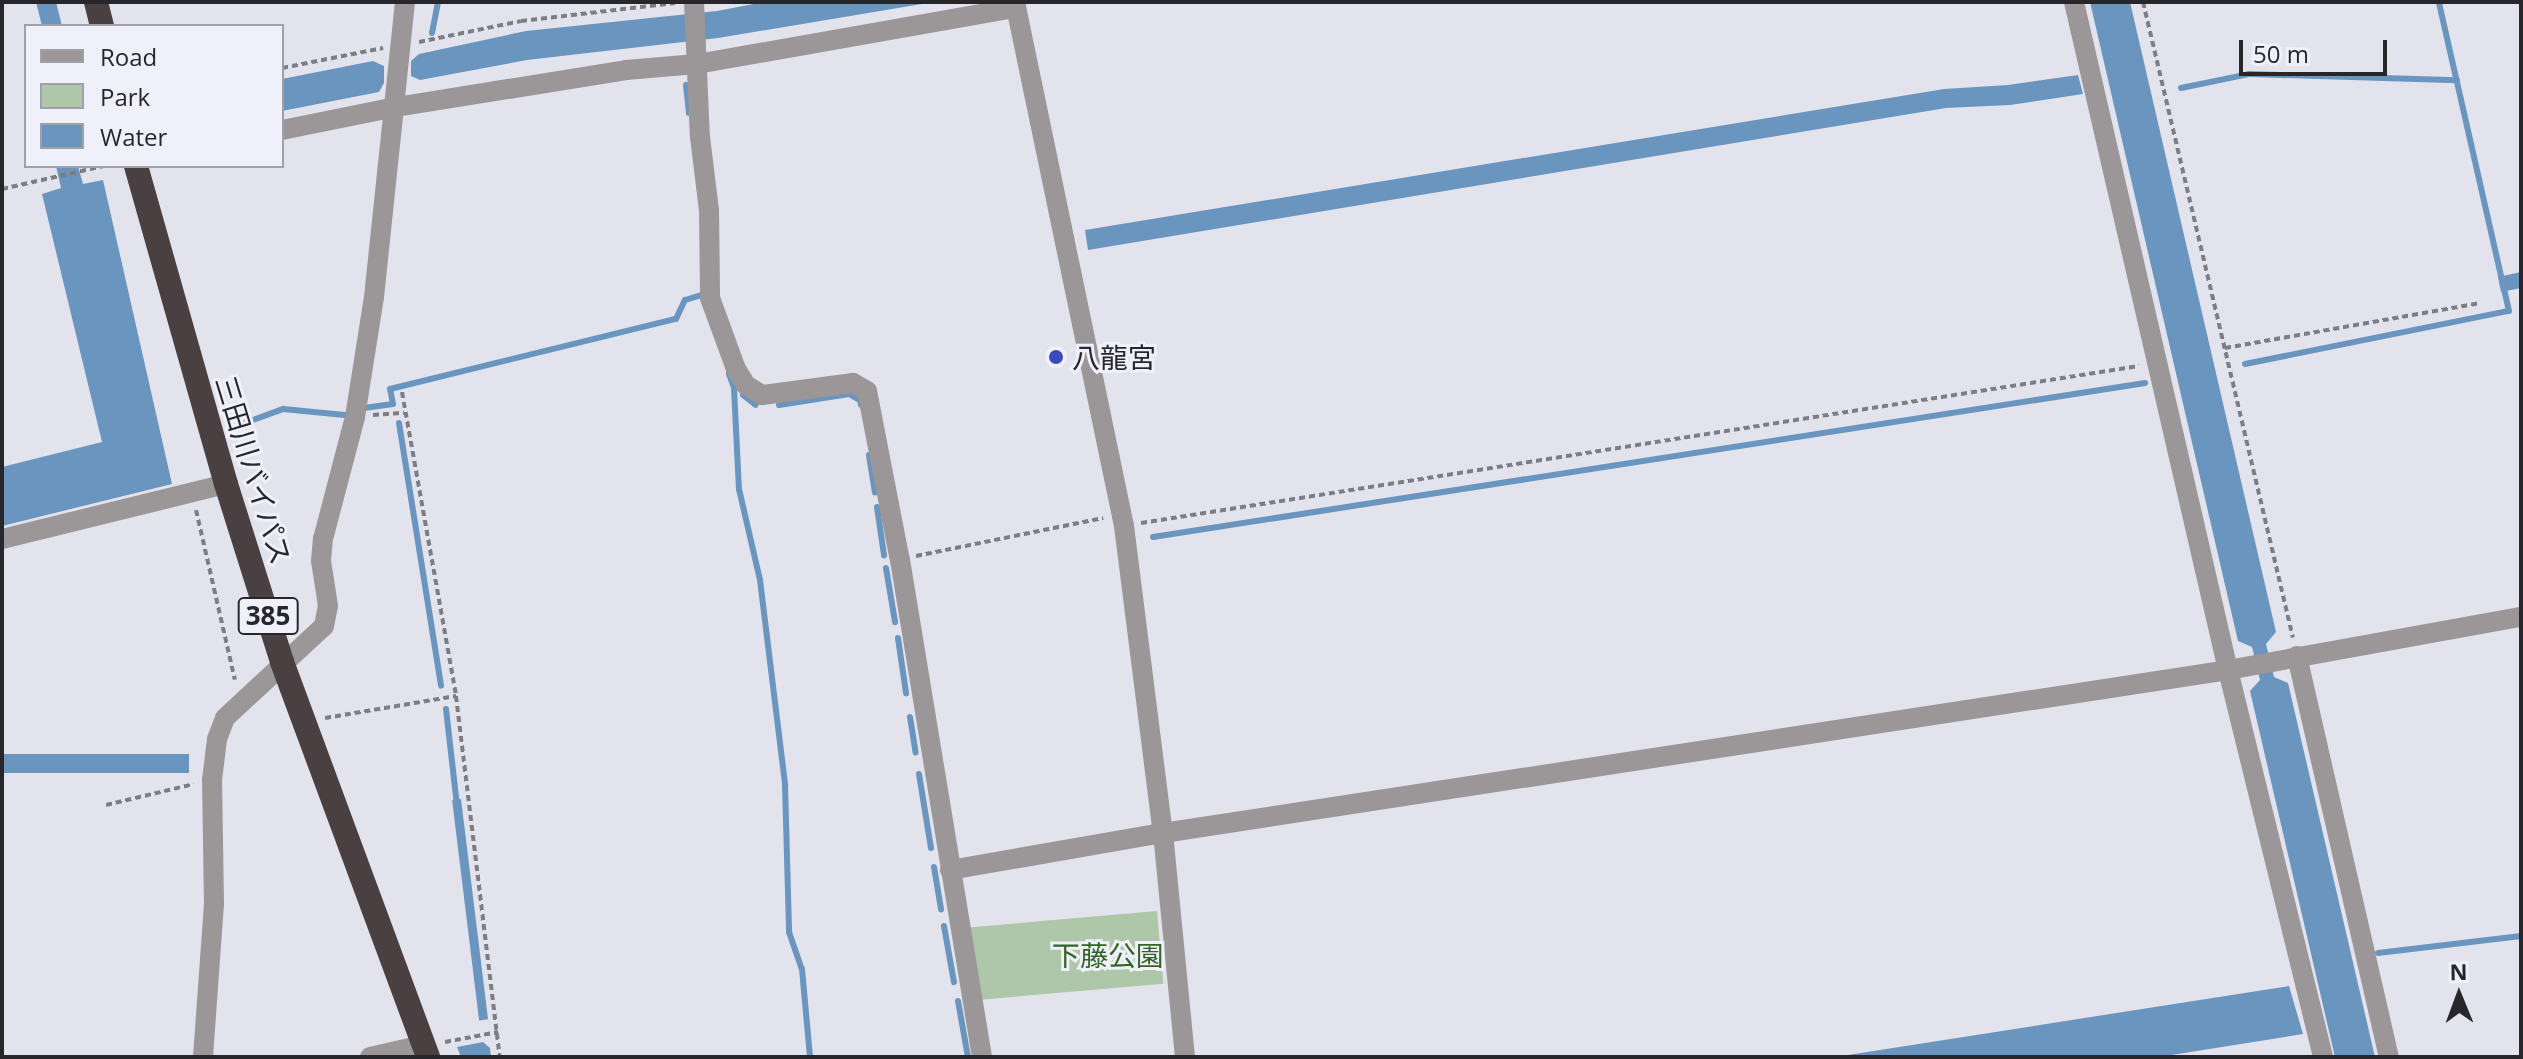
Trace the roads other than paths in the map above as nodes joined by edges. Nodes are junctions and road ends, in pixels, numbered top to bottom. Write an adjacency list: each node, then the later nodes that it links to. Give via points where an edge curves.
1 (96, 2): 6 (highway)
2 (405, 2): 8 (street)
3 (2074, 2): 16 (street)
4 (690, 4): 7 (street)
5 (1016, 5): 7 (street); 17 (street, via 1124,526)
6 (102, 24)
7 (697, 56): 8 (street); 18 (street, via 710,298 736,369 746,385 762,395 853,383 867,391)
8 (396, 107): 9 (street); 15 (street, via 355,417 323,539 328,606 324,626)
9 (284, 130)
10 (137, 168): 11 (highway, 三田川バイパス / 385)
11 (226, 484): 12 (street); 15 (highway, 三田川バイパス / 385)
12 (2, 539)
13 (2521, 617): 14 (street)
14 (2297, 656): 16 (street); 25 (street)
15 (282, 662): 19 (highway, 三田川バイパス / 385); 20 (street, via 225,718 217,739 212,780 214,905)
16 (2228, 670): 17 (street); 24 (street)
17 (1163, 833): 18 (street); 23 (street)
18 (950, 870): 22 (street)
19 (426, 1051): 21 (street)
20 (203, 1057)
21 (370, 1057)
22 (982, 1057)
23 (1185, 1057)
24 (2323, 1057)
25 (2389, 1057)

